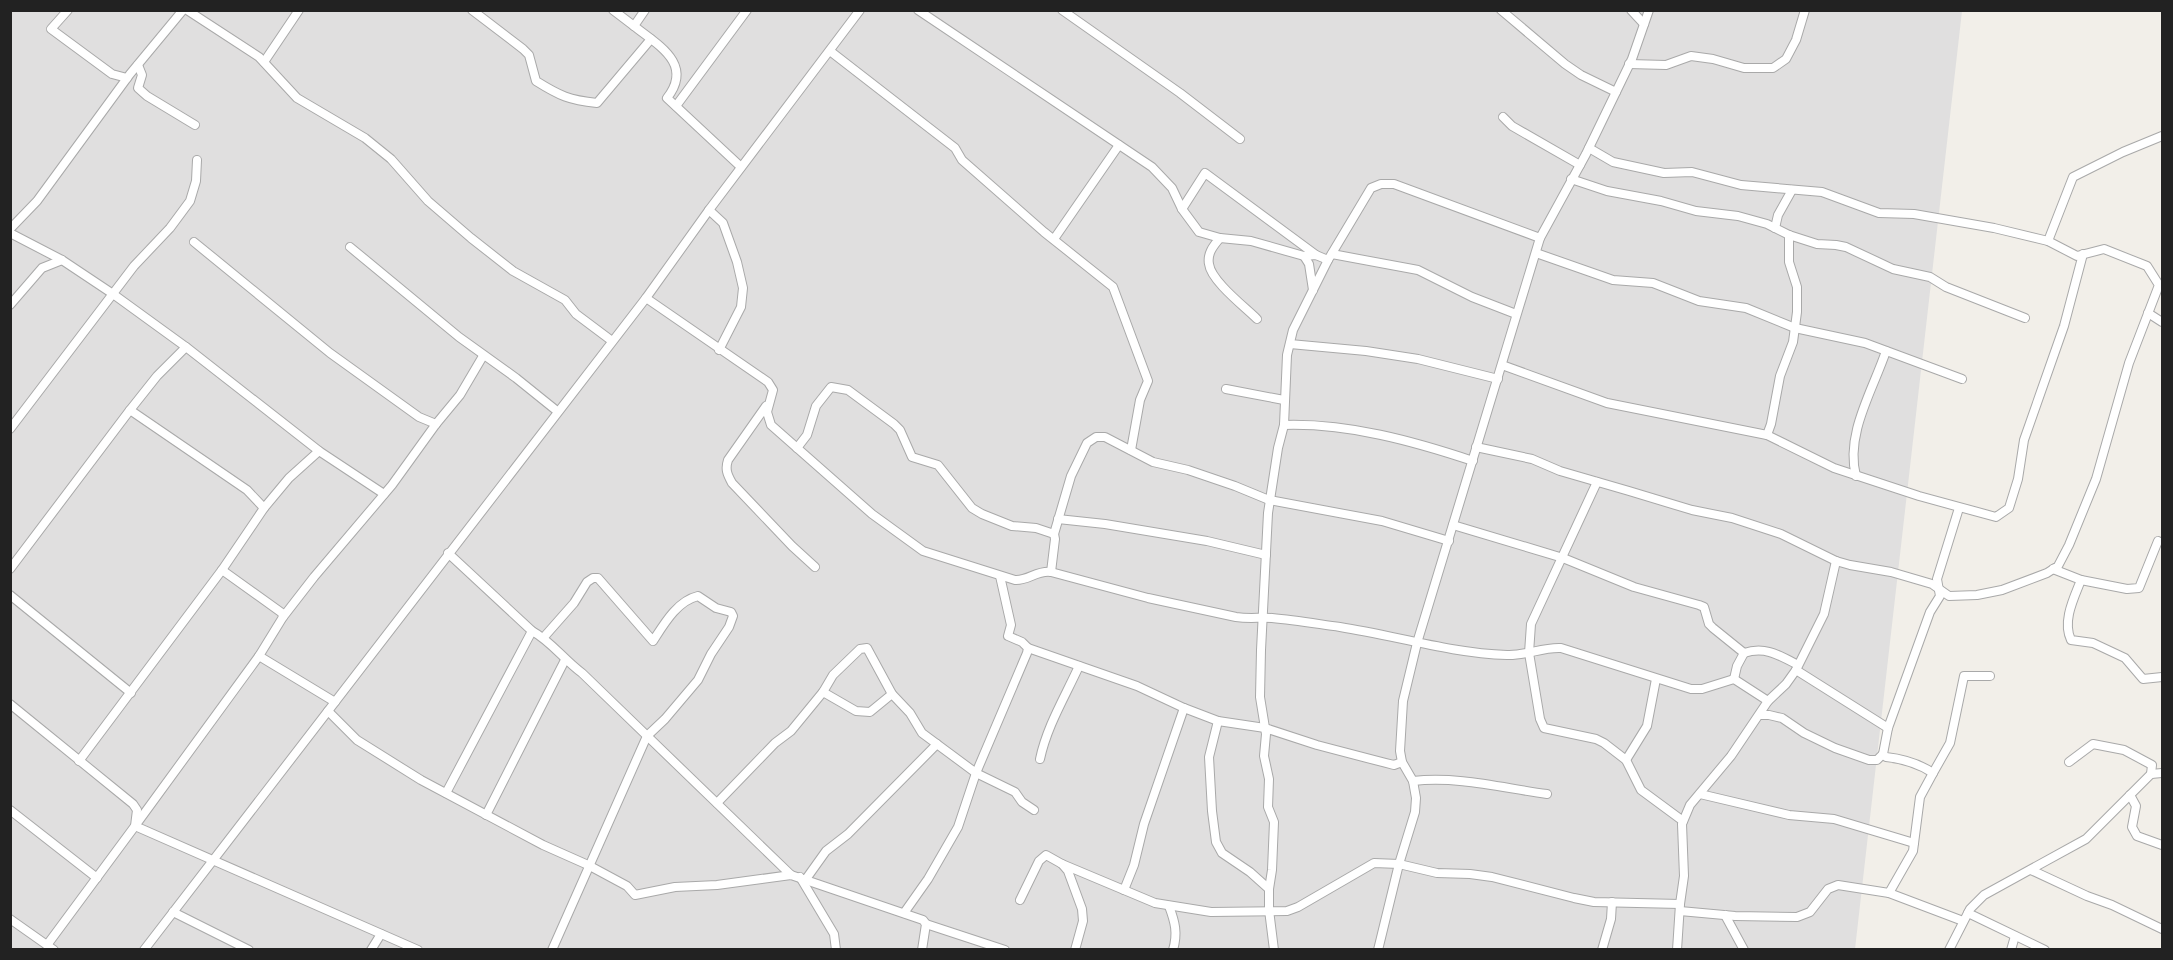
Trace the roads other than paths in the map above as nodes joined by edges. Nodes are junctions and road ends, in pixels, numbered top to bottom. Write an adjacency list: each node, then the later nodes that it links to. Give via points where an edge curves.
1 (68, 10): 22 (street, via 51,30 112,74)
2 (185, 10): 19 (street); 21 (street)
3 (298, 10): 19 (street)
4 (472, 10): 17 (street, via 523,48 529,55 536,81 560,96 597,104)
5 (613, 10): 16 (street)
6 (645, 10): 16 (street)
7 (747, 10): 24 (street)
8 (861, 10): 18 (street)
9 (918, 10): 29 (street)
10 (1062, 10): 28 (street)
11 (1501, 10): 23 (street, via 1565,64)
12 (1631, 10): 15 (street)
13 (1649, 10): 15 (street)
14 (1804, 10): 20 (street, via 1786,59 1773,68 1744,68 1691,56 1666,65)
15 (1644, 24): 20 (street)
16 (634, 26): 17 (street)
17 (651, 39): 24 (street, via 674,58 674,90 667,98)
18 (830, 51): 33 (street); 43 (street, via 955,148 962,160)
19 (264, 62): 63 (street, via 297,98 365,138 390,159 428,201 471,238 513,271 565,300 576,314)
20 (1629, 64): 23 (street)
21 (138, 65): 22 (street); 26 (street, via 142,75 138,88)
22 (127, 78): 39 (street, via 37,201)
23 (1616, 92): 30 (street)
24 (676, 106): 33 (street)
25 (1503, 117): 32 (street)
26 (195, 125)
27 (2163, 136): 44 (street, via 2073,177)
28 (1240, 139)
29 (1119, 145): 36 (street, via 1152,167 1172,188); 43 (street)
30 (1589, 148): 32 (street); 35 (street, via 1613,162 1664,173 1692,172 1741,185)
31 (196, 160): 54 (street, via 196,181 190,201)
32 (1580, 165): 34 (street)
33 (741, 167): 37 (street)
34 (1571, 179): 38 (street, via 1607,191 1738,216); 42 (street)
35 (1792, 190): 38 (street); 44 (street, via 1822,192 1880,213 1914,214)
36 (1182, 209): 41 (street, via 1199,232); 49 (street, via 1205,173)
37 (709, 210): 55 (street); 66 (street, via 723,223 743,288 741,307)
38 (1775, 228): 40 (street)
39 (10, 231): 52 (street)
40 (1789, 235): 59 (street, via 1817,244 1846,247 1893,269 1930,277); 62 (street, via 1789,262 1797,287)
41 (1220, 238): 50 (street, via 1251,241); 60 (street, via 1209,253 1214,276)
42 (1540, 238): 47 (street); 51 (street, via 1394,184 1381,184 1371,188)
43 (1054, 239): 83 (street, via 1113,287 1145,370 1148,381 1138,408)
44 (2048, 241): 48 (street, via 2077,256)
45 (194, 242): 77 (street, via 330,353 419,417)
46 (351, 248): 68 (street)
47 (1536, 253): 58 (street); 62 (street, via 1613,280 1653,283 1699,301 1746,308)
48 (2083, 254): 57 (street, via 2104,249 2147,266 2159,285); 91 (street, via 2064,326 2024,440 2018,479 2008,508 1996,517)
49 (1316, 255): 50 (street); 51 (street)
50 (1304, 256): 53 (street)
51 (1330, 257): 53 (street); 58 (street, via 1418,270)
52 (63, 260): 54 (street); 56 (street, via 42,268)
53 (1313, 290): 64 (street)
54 (113, 294): 65 (street); 79 (street)
55 (646, 298): 63 (street); 66 (street)
56 (10, 305)
57 (2148, 313): 61 (street); 103 (street, via 2129,363 2096,479 2069,545)
58 (1516, 314): 69 (street)
59 (2025, 318)
60 (1257, 319)
61 (2163, 322)
62 (1795, 328): 67 (street); 80 (street)
63 (612, 341): 76 (street)
64 (1290, 344): 70 (street, via 1418,359); 74 (street)
65 (186, 347): 75 (street); 84 (street)
66 (719, 350): 73 (street, via 768,382)
67 (1886, 351): 71 (street); 86 (street, via 1853,448)
68 (483, 356): 76 (street); 77 (street, via 460,395)
69 (1502, 365): 70 (street); 80 (street, via 1607,403)
70 (1498, 379): 81 (street)
71 (1962, 380)
72 (1226, 389): 74 (street)
73 (772, 398): 82 (street, via 767,412 771,425); 101 (street, via 728,460 727,474)
74 (1284, 399): 78 (street)
75 (130, 410): 90 (street, via 247,490); 102 (street)
76 (556, 411): 97 (street)
77 (436, 424): 88 (street)
78 (1284, 425): 85 (street, via 1330,427 1390,437); 89 (street)
79 (10, 429)
80 (1767, 435): 86 (street)
81 (1476, 447): 85 (street); 87 (street, via 1532,459)
82 (796, 448): 94 (street, via 807,435 816,406 831,387 848,390 900,430 912,457 938,465 972,508 1011,526); 106 (street, via 872,514 923,550)
83 (1131, 450): 89 (street, via 1153,462 1188,470); 92 (street, via 1105,437 1087,443 1071,476)
84 (319, 451): 88 (street); 90 (street)
85 (1473, 461): 93 (street)
86 (1856, 476): 91 (street)
87 (1597, 482): 99 (street); 100 (street, via 1781,534)
88 (384, 494): 112 (street)
89 (1269, 500): 95 (street, via 1382,521); 98 (street)
90 (264, 508): 104 (street)
91 (1959, 508): 109 (street, via 1938,579)
92 (1058, 519): 94 (street); 98 (street, via 1207,541)
93 (1454, 525): 95 (street); 99 (street)
94 (1054, 534): 105 (street)
95 (1449, 541): 116 (street)
96 (2158, 541): 108 (street, via 2139,588)
97 (448, 553): 114 (street); 132 (street)
98 (1266, 555): 113 (street)
99 (1563, 558): 118 (street, via 1531,624); 119 (street, via 1634,587 1699,604 1704,607 1709,624)
100 (1836, 561): 109 (street, via 1891,572); 123 (street, via 1824,614)
101 (816, 567)
102 (10, 569)
103 (2053, 569): 108 (street); 109 (street, via 2002,590 1977,595 1949,596)
104 (222, 570): 112 (street, via 282,612); 128 (street)
105 (1051, 572): 107 (street); 113 (street, via 1236,617)
106 (1000, 576): 107 (street); 111 (street)
107 (1016, 580): 111 (street)
108 (2081, 580): 125 (street, via 2070,610 2067,633 2071,639 2093,643 2125,658 2143,679)
109 (1939, 588): 139 (street, via 1940,596 1930,612)
110 (10, 595): 128 (street)
111 (1006, 598): 117 (street, via 1011,625 1008,636)
112 (283, 617): 120 (street)
113 (1264, 617): 116 (street, via 1343,627); 138 (street, via 1260,697)
114 (532, 631): 115 (street); 153 (street)
115 (544, 637): 121 (street); 140 (street, via 593,578 598,578 653,641 688,598 698,596 731,612 732,622 698,680)
116 (1417, 643): 118 (street, via 1479,653); 146 (street, via 1403,701)
117 (1028, 648): 122 (street); 148 (street)
118 (1529, 653): 126 (street, via 1561,648); 144 (street, via 1544,728 1596,739)
119 (1744, 653): 123 (street, via 1766,649); 127 (street)
120 (259, 656): 132 (street); 162 (street)
121 (565, 660): 140 (street); 160 (street)
122 (1078, 666): 134 (street, via 1137,686); 143 (street, via 1048,729)
123 (1797, 668): 131 (street); 139 (street)
124 (1990, 676): 149 (street, via 1964,676 1950,743)
125 (2163, 677)
126 (1656, 679): 127 (street, via 1696,690); 144 (street, via 1647,726)
127 (1734, 679): 131 (street)
128 (131, 693): 145 (street)
129 (822, 693): 130 (street, via 856,711 870,712); 130 (street, via 833,675 860,649 867,648); 157 (street, via 791,731)
130 (892, 694): 141 (street, via 922,733)
131 (1768, 701): 136 (street)
132 (335, 702): 135 (street)
133 (10, 704): 145 (street)
134 (1184, 708): 137 (street); 173 (street)
135 (328, 711): 153 (street, via 357,740); 165 (street)
136 (1760, 715): 142 (street, via 1782,718 1835,748 1869,760); 155 (street)
137 (1218, 721): 138 (street); 172 (street, via 1209,757 1216,842 1222,853)
138 (1264, 728): 146 (street, via 1394,765); 172 (street, via 1268,807 1274,822)
139 (1888, 728): 142 (street)
140 (647, 736): 157 (street); 168 (street)
141 (937, 744): 148 (street); 170 (street, via 848,834)
142 (1884, 754): 149 (street, via 1886,758 1920,765)
143 (1040, 759)
144 (1626, 760): 161 (street, via 1641,790)
145 (80, 761): 162 (street, via 133,804 137,810)
146 (1402, 762): 152 (street)
147 (2069, 762): 151 (street, via 2093,744 2124,750 2152,765)
148 (976, 773): 159 (street, via 1015,792); 181 (street, via 958,827)
149 (1933, 773): 163 (street, via 1920,797)
150 (2163, 773): 151 (street)
151 (2151, 774): 156 (street)
152 (1413, 781): 154 (street, via 1462,780); 167 (street, via 1415,812)
153 (446, 793): 160 (street)
154 (1547, 794)
155 (1700, 794): 161 (street); 163 (street, via 1789,815 1834,819)
156 (2130, 795): 164 (street, via 2136,806 2132,827 2137,836); 169 (street, via 2086,839)
157 (717, 803): 170 (street)
158 (10, 810): 171 (street)
159 (1034, 810)
160 (486, 815): 168 (street)
161 (1683, 821): 178 (street)
162 (135, 826): 165 (street); 171 (street)
163 (1914, 843): 174 (street)
164 (2163, 845)
165 (213, 861): 180 (street); 187 (street)
166 (1062, 864): 173 (street); 175 (street, via 1046,855 1039,861); 198 (street, via 1082,909)
167 (1399, 864): 176 (street, via 1437,873 1492,877 1574,898); 179 (street, via 1374,862 1298,907); 201 (street)
168 (588, 865): 170 (street, via 627,886 635,895 675,887); 194 (street)
169 (2031, 870): 183 (street, via 1984,895); 186 (street)
170 (799, 877): 181 (street); 195 (street, via 834,934)
171 (97, 878): 189 (street)
172 (1269, 889): 179 (street)
173 (1124, 890): 177 (street)
174 (1889, 893): 182 (street, via 1838,885 1828,889 1805,915); 183 (street)
175 (1020, 900)
176 (1612, 902): 178 (street); 202 (street)
177 (1169, 906): 179 (street, via 1211,912); 199 (street, via 1177,936)
178 (1680, 907): 182 (street); 203 (street)
179 (1269, 910): 200 (street)
180 (173, 912): 190 (street); 191 (street)
181 (904, 913): 185 (street)
182 (1725, 915): 204 (street)
183 (1965, 916): 188 (street); 205 (street)
184 (10, 919): 189 (street)
185 (926, 924): 196 (street); 197 (street)
186 (2163, 929)
187 (381, 934): 192 (street); 193 (street)
188 (2015, 936): 206 (street); 207 (street)
189 (50, 947)
190 (144, 950)
191 (249, 950)
192 (371, 950)
193 (418, 950)
194 (552, 950)
195 (836, 950)
196 (922, 950)
197 (1005, 950)
198 (1076, 950)
199 (1173, 950)
200 (1274, 950)
201 (1378, 950)
202 (1602, 950)
203 (1677, 950)
204 (1744, 950)
205 (1949, 950)
206 (2011, 950)
207 (2045, 950)

